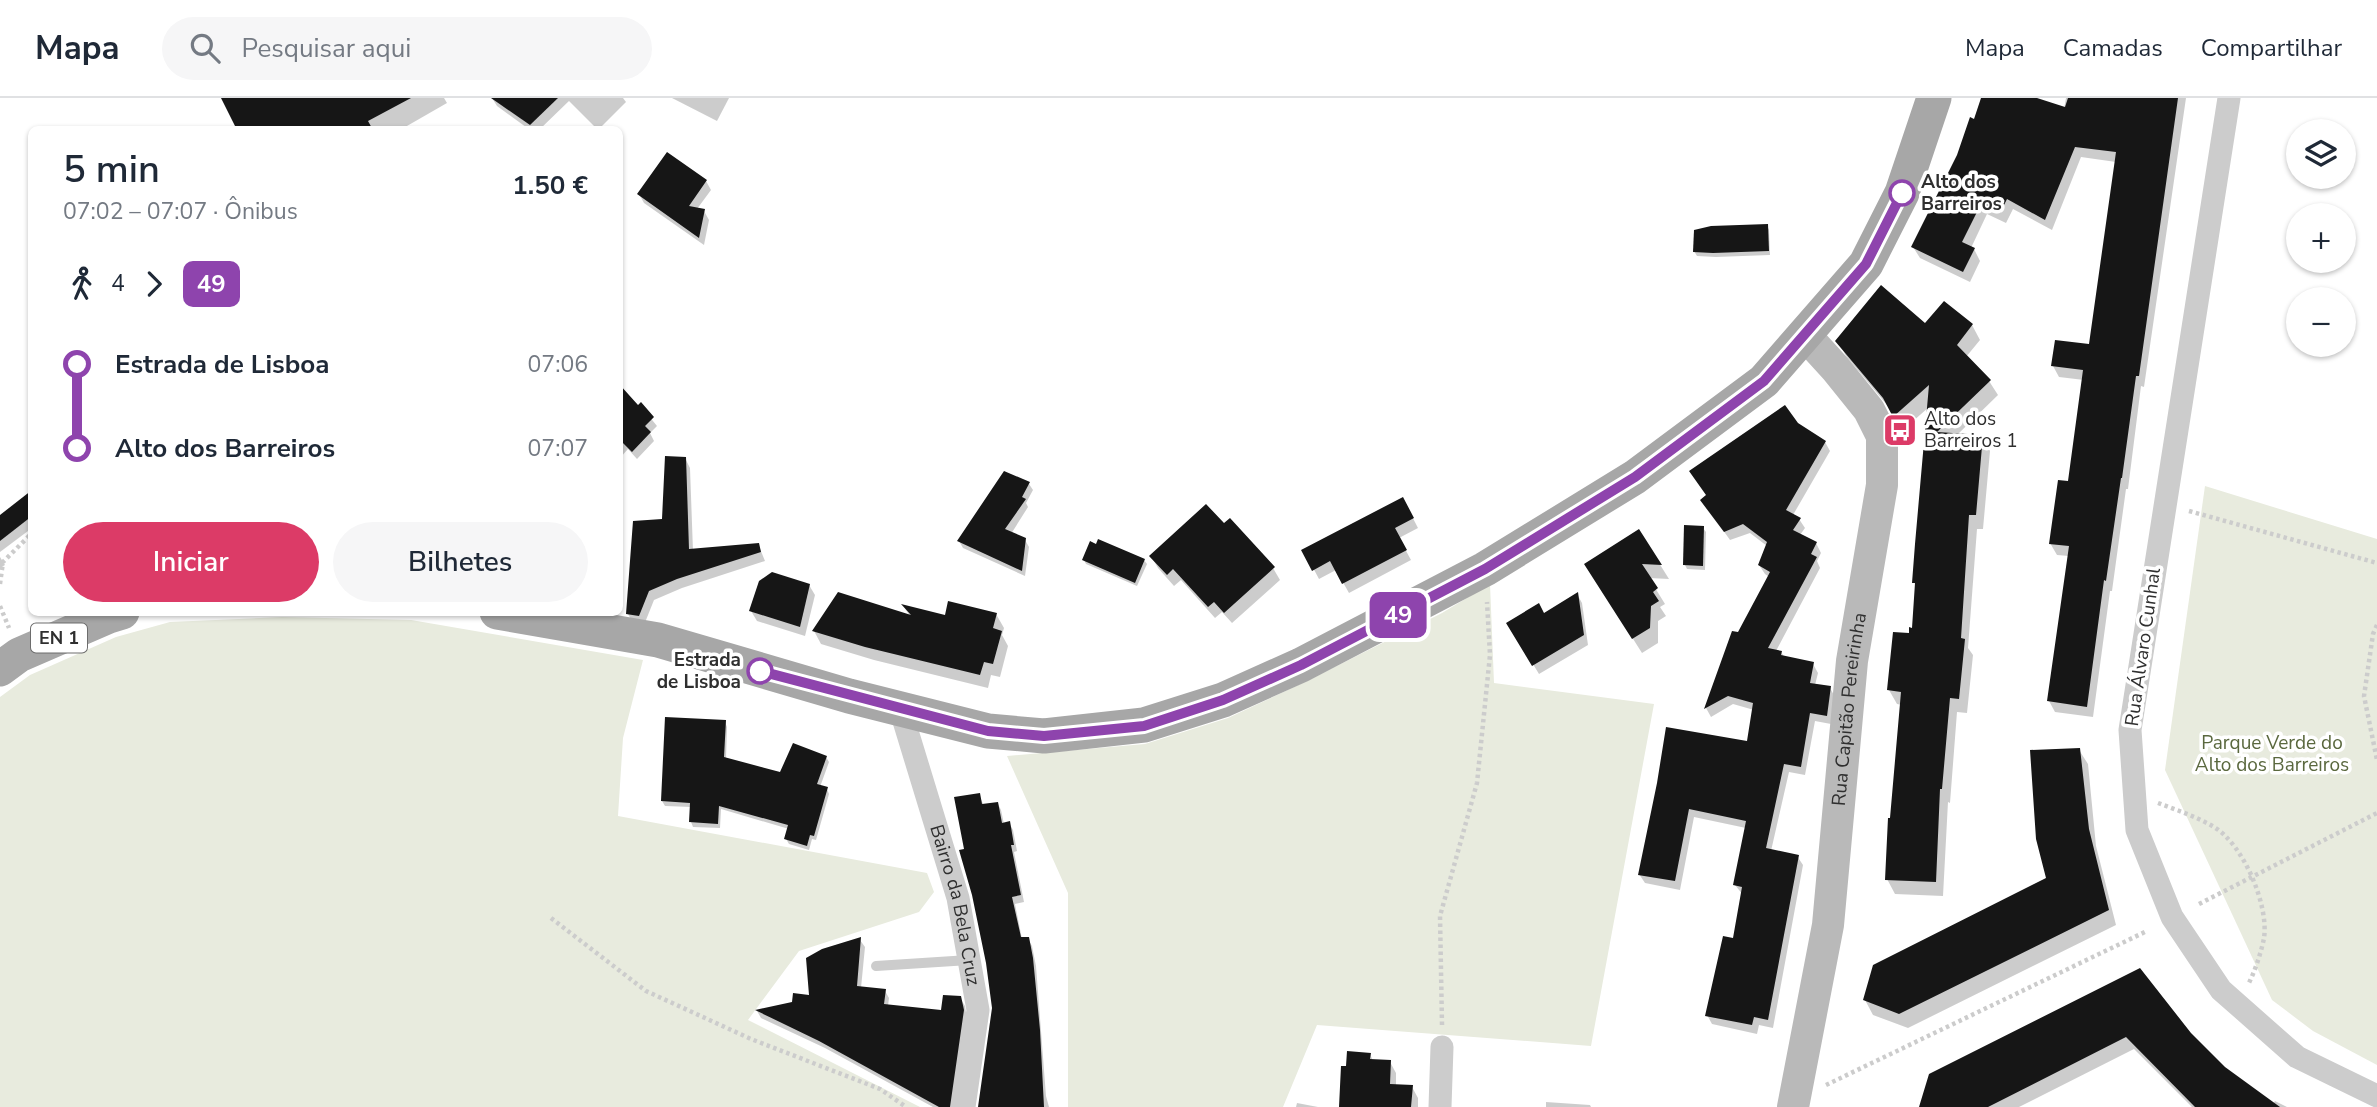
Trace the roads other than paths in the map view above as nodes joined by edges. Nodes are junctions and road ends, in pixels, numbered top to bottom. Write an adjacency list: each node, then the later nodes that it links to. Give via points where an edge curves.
1 (1934, 98): 3 (main road, via 1902,193 1866,264)
2 (2229, 98): 12 (street, Rua Álvaro Cunhal, via 2130,730 2137,830 2172,917 2221,990 2297,1057)
3 (1805, 335): 8 (main road, via 1764,381 1635,477 1485,569 1301,665 1223,700 1144,726 1044,736 988,731); 15 (street, Rua Capitão Pereirinha, via 1836,369 1882,436 1882,485 1853,661 1828,925)
4 (109, 616): 7 (main road, EN 1, via 19,655)
5 (542, 616): 6 (main road)
6 (609, 622): 8 (main road)
7 (0, 669)
8 (900, 708): 9 (street, Bairro da Bela Cruz, via 958,898)
9 (969, 961): 10 (lane); 13 (street, Bairro da Bela Cruz, via 978,1010)
10 (876, 966)
11 (1442, 1047): 14 (street)
12 (2377, 1096)
13 (964, 1107)
14 (1440, 1107)
15 (1793, 1107)

